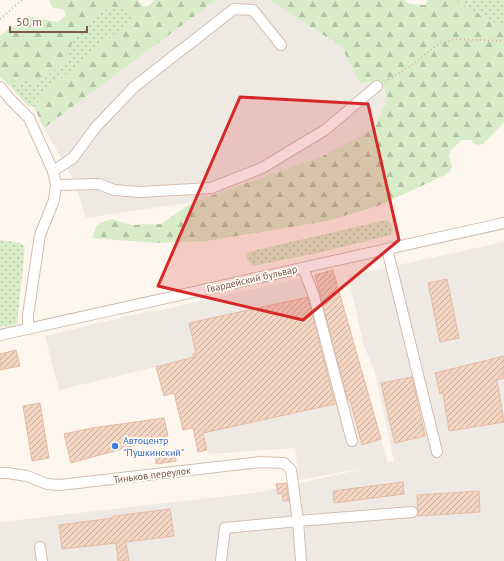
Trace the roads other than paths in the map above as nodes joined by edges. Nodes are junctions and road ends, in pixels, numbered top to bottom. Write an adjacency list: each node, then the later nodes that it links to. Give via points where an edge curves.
1 (281, 45): 4 (street, via 253,10 234,9 134,87 96,126 73,158)
2 (377, 86): 5 (street, via 313,138 262,168 212,188 140,192 114,190 99,184)
3 (0, 87): 4 (street, via 29,118)
4 (53, 171): 5 (street)
5 (56, 185): 9 (street, via 54,200 40,235)
6 (504, 223): 7 (street, Гвардейский бульвар)
7 (387, 249): 8 (street, Гвардейский бульвар); 12 (street)
8 (303, 268): 9 (street, Гвардейский бульвар); 11 (street, via 314,296)
9 (28, 329): 10 (street, Гвардейский бульвар)
10 (0, 335)
11 (352, 440)
12 (437, 452)
13 (0, 474): 15 (street, Тиньков переулок, via 26,476 48,484 60,485 260,462 284,463 291,470)
14 (412, 512): 15 (street)
15 (298, 521): 18 (street, via 225,528); 19 (street, Тиньков переулок)
16 (40, 547): 17 (street)
17 (42, 561)
18 (221, 561)
19 (301, 561)

